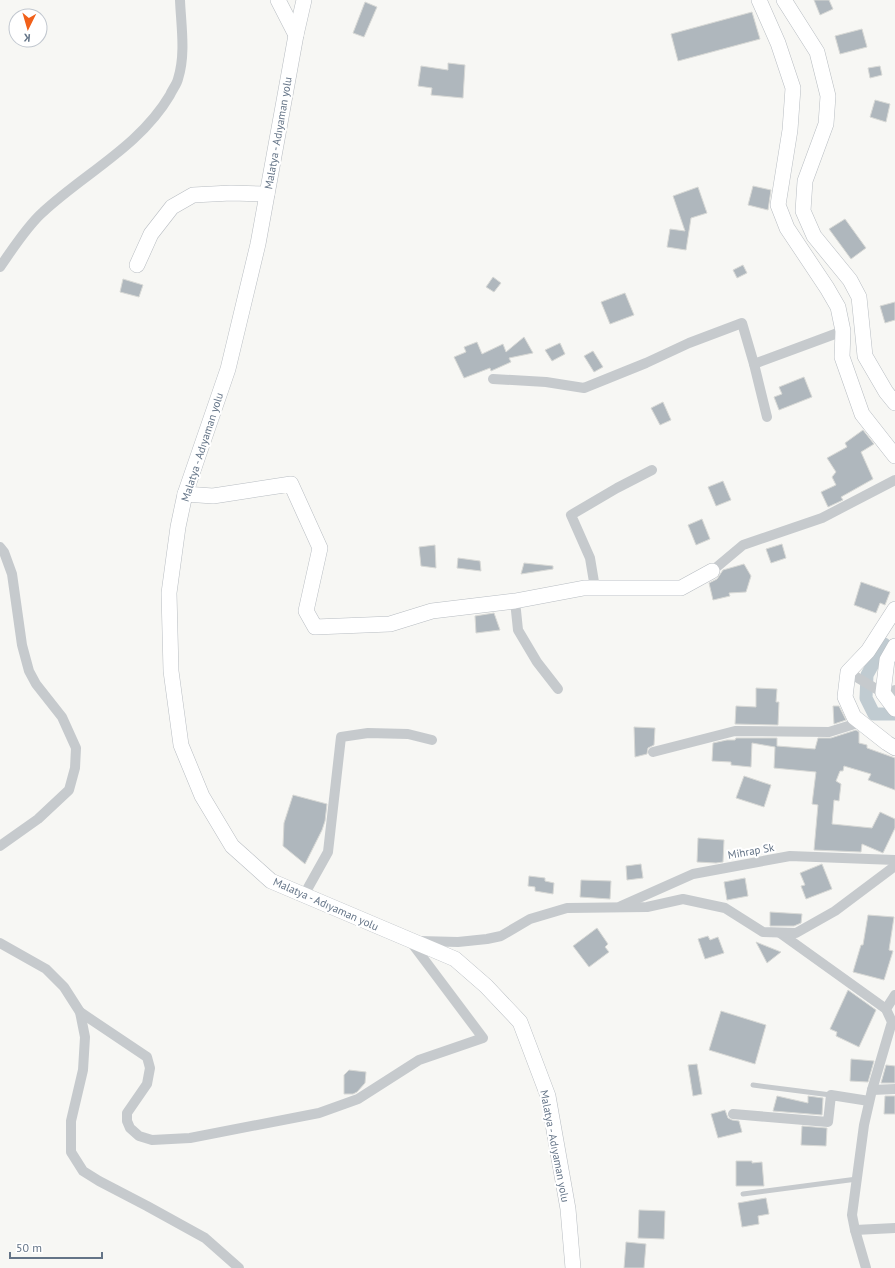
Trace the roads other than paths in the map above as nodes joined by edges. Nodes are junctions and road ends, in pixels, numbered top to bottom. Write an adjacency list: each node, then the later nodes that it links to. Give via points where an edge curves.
1 (180, 0): 9 (street, via 182,58 178,80 162,107 130,143 41,213)
2 (278, 0): 6 (main road)
3 (304, 0): 6 (main road, Malatya - Adıyaman yolu)
4 (758, 0): 10 (main road, via 778,43 793,88 790,130 778,205 787,228 838,307)
5 (784, 0): 13 (main road, via 817,52 828,96 826,124 805,181 803,211 814,236 850,280 859,297 865,356)
6 (296, 35): 7 (main road, Malatya - Adıyaman yolu)
7 (267, 194): 8 (main road, via 193,196 172,207 151,234); 18 (main road, Malatya - Adıyaman yolu, via 258,244 228,369)
8 (137, 265)
9 (0, 267)
10 (843, 331): 11 (street); 15 (main road, via 842,357 862,414)
11 (754, 364): 12 (street, via 742,323 584,388 546,382); 14 (street)
12 (493, 379)
13 (895, 403)
14 (767, 417)
15 (895, 456)
16 (652, 470): 21 (street, via 570,515 590,558)
17 (895, 480): 20 (street, via 822,518 743,545)
18 (185, 494): 22 (main road, via 213,496 291,484 320,548 306,611 315,627 390,624 432,611); 36 (main road, Malatya - Adıyaman yolu, via 169,593 171,671 181,745 202,796 232,846 271,881)
19 (0, 547): 33 (street, via 12,574 22,645 30,672 36,684 62,717 76,748 75,768 69,790 38,819)
20 (712, 571): 21 (main road, via 681,588)
21 (595, 588): 22 (main road)
22 (515, 601): 26 (street, via 518,630 537,662)
23 (895, 609): 25 (main road, via 868,651)
24 (895, 646): 27 (main road, via 887,660)
25 (848, 672): 27 (street); 29 (main road, via 845,697 854,717)
26 (558, 688)
27 (887, 692): 28 (main road)
28 (895, 709)
29 (861, 722): 31 (main road); 32 (street, via 829,732 735,731)
30 (432, 740): 36 (street, via 408,734 368,733 341,737 328,852)
31 (895, 748)
32 (653, 752)
33 (0, 846)
34 (895, 860): 37 (street, Mihrap Sk, via 790,856 693,874)
35 (895, 866): 38 (street, via 835,911 796,933)
36 (304, 895): 39 (main road, Malatya - Adıyaman yolu)
37 (618, 907): 38 (street, via 647,906 683,899 725,908 763,932); 39 (street, via 567,908 530,919 501,936 487,939 458,942)
38 (780, 932): 42 (street)
39 (410, 940): 43 (street, via 483,1038 419,1060 358,1099 319,1113 190,1138 152,1140 139,1136 130,1128 127,1121 128,1113 147,1084 150,1068 147,1057); 55 (main road, Malatya - Adıyaman yolu, via 455,959 486,986 520,1022 548,1096 568,1208)
40 (0, 943): 43 (street, via 46,969 64,986)
41 (895, 995): 42 (street)
42 (886, 1009): 46 (street, via 892,1022)
43 (80, 1012): 54 (street, via 85,1038 83,1070 71,1121 72,1152 83,1171 205,1238)
44 (753, 1085): 47 (lane)
45 (895, 1089): 46 (street)
46 (872, 1090): 48 (street)
47 (831, 1095): 48 (street); 49 (street, via 828,1122)
48 (869, 1101): 50 (street)
49 (733, 1114)
50 (857, 1179): 51 (lane); 53 (street, via 852,1215)
51 (743, 1194)
52 (895, 1228): 53 (street)
53 (855, 1230): 56 (street)
54 (239, 1268)
55 (573, 1268)
56 (866, 1268)

